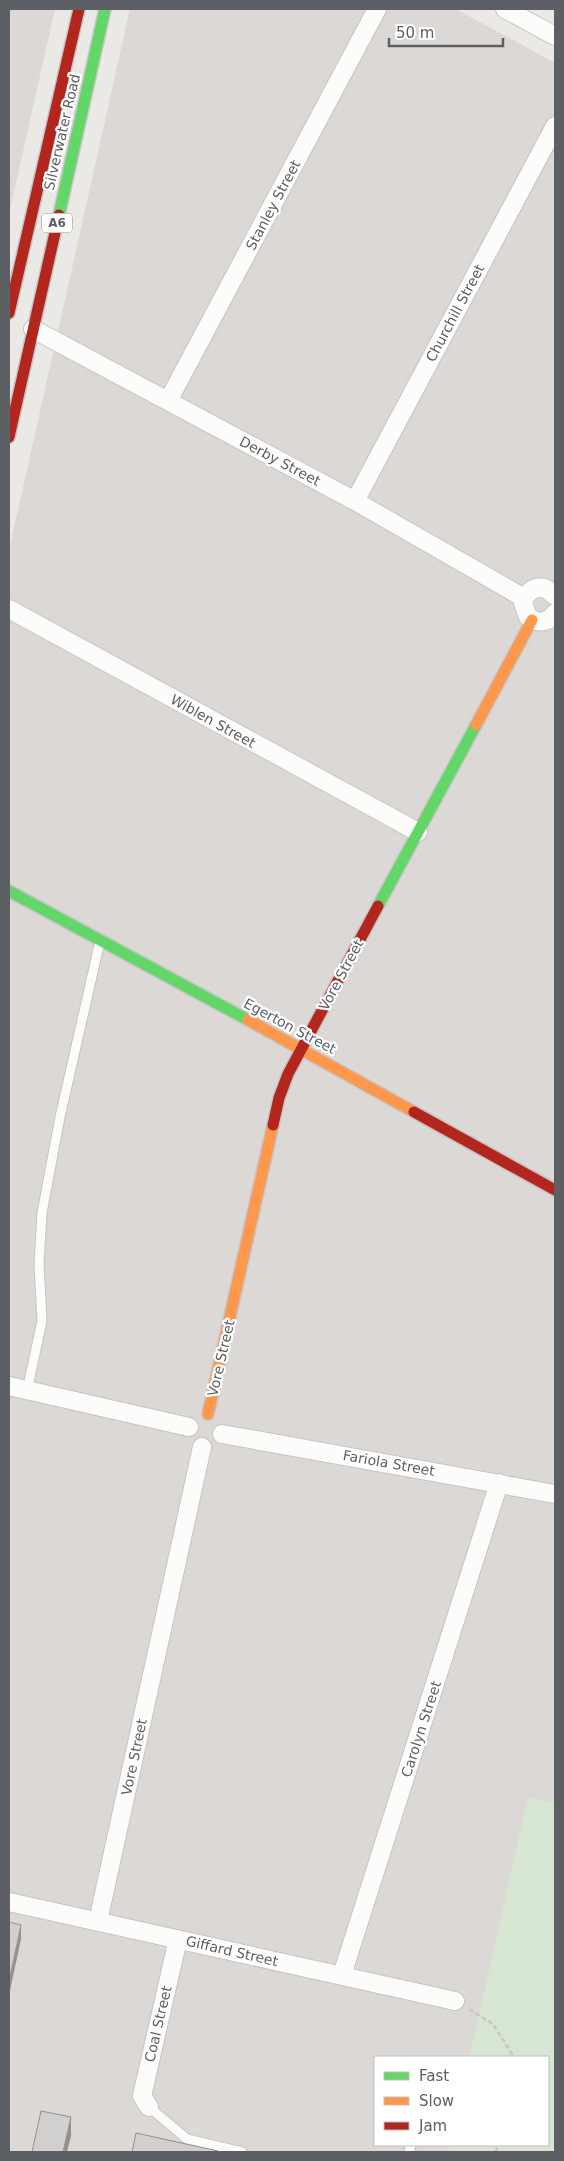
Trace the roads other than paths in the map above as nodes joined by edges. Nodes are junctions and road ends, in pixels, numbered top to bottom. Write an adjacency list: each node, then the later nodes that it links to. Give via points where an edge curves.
1 (78, 9): 7 (main road, Silverwater Road / A6)
2 (105, 9): 8 (main road, Silverwater Road / A6)
3 (377, 9): 9 (street, Stanley Street)
4 (505, 9): 5 (street)
5 (555, 36)
6 (555, 126): 11 (street, Churchill Street)
7 (9, 313)
8 (32, 329): 9 (street, Derby Street); 10 (main road, Silverwater Road / A6)
9 (168, 401): 11 (street, Derby Street)
10 (9, 437)
11 (354, 501): 13 (street, Derby Street)
12 (553, 589): 13 (street, via 535,588)
13 (524, 598): 16 (street, via 525,613)
14 (9, 609): 17 (street, Wiblen Street)
15 (555, 613): 16 (street, via 547,621)
16 (532, 620): 17 (main road, Vore Street)
17 (418, 832): 20 (main road, Vore Street)
18 (9, 890): 19 (main road, Egerton Street)
19 (100, 941): 20 (main road, Egerton Street); 23 (lane, via 60,1117 42,1214 39,1264 42,1321)
20 (301, 1049): 21 (main road, Egerton Street); 24 (main road, Vore Street, via 279,1098)
21 (555, 1190)
22 (9, 1386): 23 (street)
23 (28, 1391): 25 (street)
24 (208, 1414): 25 (street, via 194,1419); 26 (street, via 217,1419)
25 (190, 1427): 27 (street, via 190,1437)
26 (222, 1434): 27 (street, via 217,1443); 28 (street, Fariola Street)
27 (202, 1446): 31 (street, Vore Street)
28 (499, 1483): 29 (street, Fariola Street); 33 (street, Carolyn Street)
29 (555, 1494)
30 (9, 1902): 31 (street, Giffard Street)
31 (98, 1921): 32 (street, Giffard Street)
32 (178, 1939): 33 (street, Giffard Street); 35 (street, Coal Street, via 142,2096)
33 (342, 1976): 34 (street, Giffard Street)
34 (455, 2001)
35 (149, 2107): 36 (lane, via 187,2139)
36 (242, 2152)

